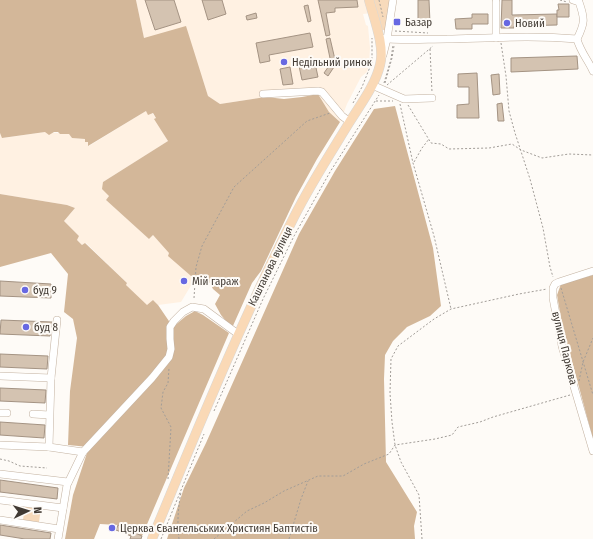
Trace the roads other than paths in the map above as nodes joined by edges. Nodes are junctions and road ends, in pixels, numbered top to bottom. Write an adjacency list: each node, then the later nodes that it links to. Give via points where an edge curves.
1 (369, 0): 5 (main road, Каштанова вулиця)
2 (393, 0): 5 (street, via 389,30)
3 (496, 2): 6 (street)
4 (571, 2): 7 (street, via 579,2 584,15)
5 (385, 38): 6 (street); 9 (main road, Каштанова вулиця, via 379,69)
6 (498, 38): 7 (street, via 544,36)
7 (577, 39): 8 (street)
8 (593, 71)
9 (372, 85): 11 (street, via 402,100); 12 (main road, Каштанова вулиця)
10 (263, 94): 12 (street, via 322,92)
11 (432, 98)
12 (350, 122): 15 (main road, Каштанова вулиця, via 316,175 294,216)
13 (593, 271): 22 (street, вулиця Паркова, via 556,284 553,298 562,346)
14 (57, 320): 17 (street)
15 (238, 334): 23 (street, via 204,309 192,307 182,312 170,327 169,358); 31 (main road, Каштанова вулиця)
16 (0, 376): 17 (street)
17 (51, 378): 19 (street)
18 (33, 414): 19 (street)
19 (49, 414): 21 (street)
20 (0, 445): 21 (street)
21 (49, 448): 23 (street)
22 (593, 451)
23 (83, 452): 25 (street)
24 (0, 474): 25 (street)
25 (68, 482): 27 (street)
26 (0, 500): 27 (street)
27 (63, 508): 29 (street)
28 (0, 520): 29 (street)
29 (59, 529): 30 (street)
30 (58, 539)
31 (152, 539)

